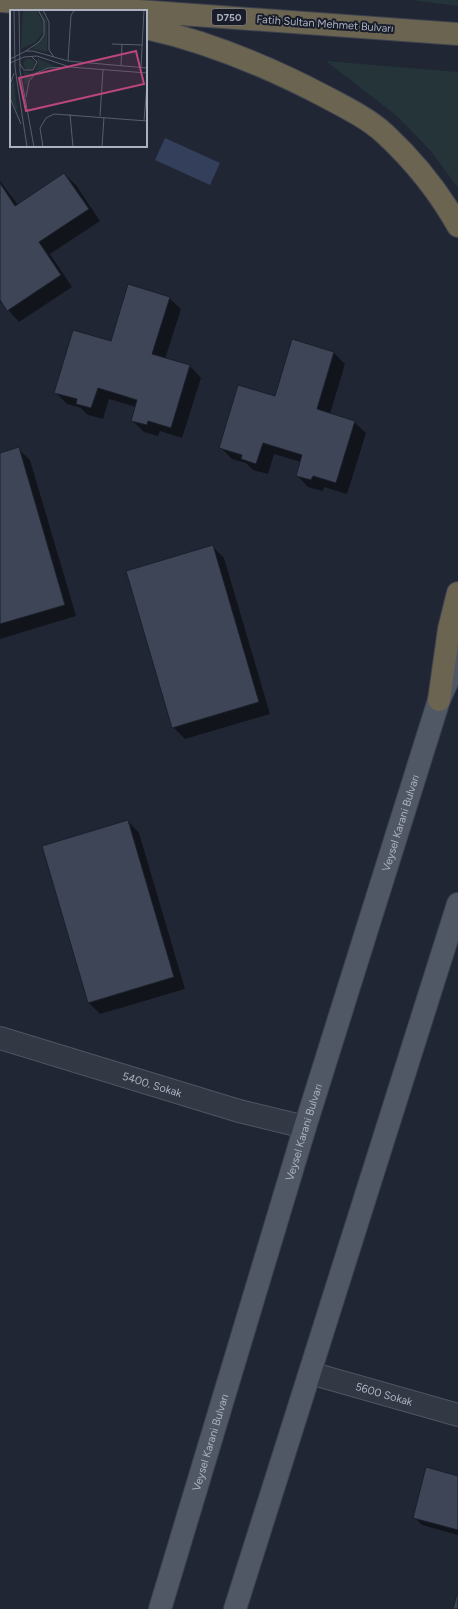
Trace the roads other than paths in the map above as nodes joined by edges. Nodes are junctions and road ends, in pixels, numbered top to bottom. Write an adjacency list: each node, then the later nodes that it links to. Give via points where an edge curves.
1 (0, 0): 2 (highway, Fatih Sultan Mehmet Bulvarı / D750)
2 (35, 2): 3 (highway); 4 (highway, Fatih Sultan Mehmet Bulvarı / D750)
3 (69, 10)
4 (141, 10)
5 (147, 10): 7 (highway, Fatih Sultan Mehmet Bulvarı / D750)
6 (147, 28): 8 (highway, via 183,36 262,66 349,109 384,133 424,174)
7 (458, 34)
8 (458, 226)
9 (458, 593): 11 (highway, via 449,629)
10 (458, 658): 11 (main road, Veysel Karani Bulvarı)
11 (439, 700): 14 (main road, Veysel Karani Bulvarı)
12 (458, 904): 15 (main road)
13 (0, 1038): 14 (street, 5400. Sokak, via 239,1111)
14 (305, 1127): 17 (main road, Veysel Karani Bulvarı)
15 (310, 1373): 16 (street, 5600 Sokak); 18 (main road)
16 (458, 1415)
17 (160, 1609)
18 (235, 1609)

